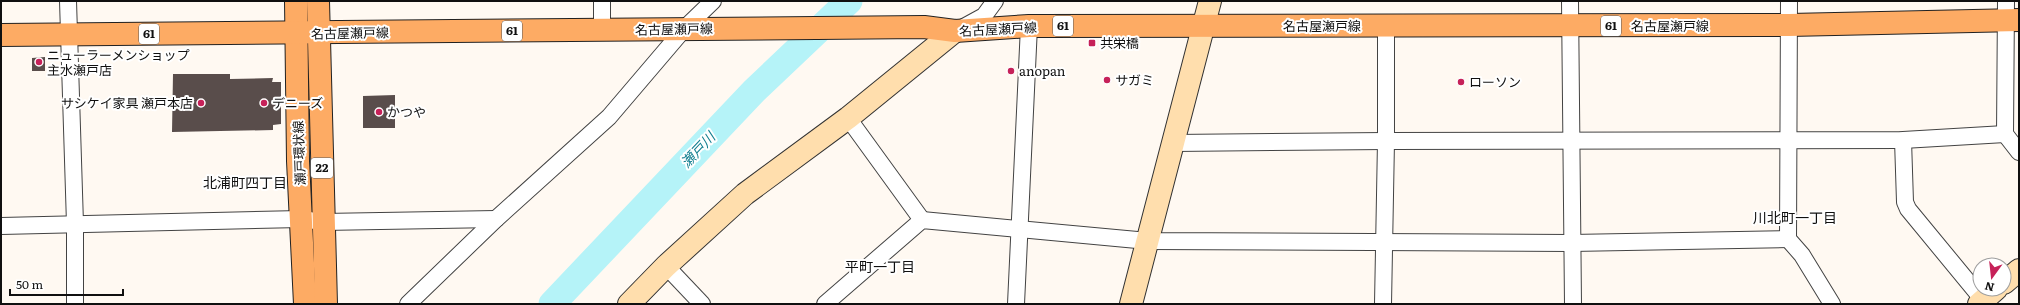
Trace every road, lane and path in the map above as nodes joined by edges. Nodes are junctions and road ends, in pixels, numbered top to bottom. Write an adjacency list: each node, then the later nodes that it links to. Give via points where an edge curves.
1 (68, 1): 21 (street)
2 (296, 1): 19 (main road, 瀬戸環状線 / 22)
3 (318, 1): 20 (main road, 瀬戸環状線 / 22)
4 (602, 1): 17 (street)
5 (713, 1): 16 (street)
6 (995, 1): 18 (street, via 984,16)
7 (1210, 1): 15 (street)
8 (1570, 1): 14 (street)
9 (1789, 1): 11 (street)
10 (2010, 14): 11 (main road, 名古屋瀬戸線 / 61); 24 (street)
11 (1789, 25): 14 (main road, 名古屋瀬戸線 / 61); 27 (street)
12 (1029, 26): 15 (main road, 名古屋瀬戸線 / 61); 18 (main road, 名古屋瀬戸線 / 61); 37 (street)
13 (1386, 26): 14 (main road, 名古屋瀬戸線 / 61); 15 (main road, 名古屋瀬戸線 / 61); 25 (street)
14 (1571, 26): 28 (street)
15 (1203, 27): 29 (street)
16 (684, 29): 17 (main road, 名古屋瀬戸線 / 61); 18 (main road, 名古屋瀬戸線 / 61, via 924,27); 32 (street, via 609,118)
17 (602, 30): 20 (main road, 名古屋瀬戸線 / 61)
18 (955, 31): 23 (street)
19 (296, 33): 20 (main road, 名古屋瀬戸線 / 61); 21 (main road, 名古屋瀬戸線 / 61); 31 (main road, 瀬戸環状線 / 22)
20 (318, 33): 34 (main road, 瀬戸環状線 / 22)
21 (68, 34): 22 (main road, 名古屋瀬戸線 / 61); 35 (street)
22 (1, 35)
23 (848, 118): 33 (street); 42 (street, via 745,194)
24 (2005, 134): 26 (street); 30 (street)
25 (1386, 140): 28 (street); 29 (street); 40 (street)
26 (1903, 140): 27 (street); 43 (street, via 1906,206)
27 (1788, 141): 28 (street); 38 (street)
28 (1571, 142): 41 (street)
29 (1173, 143): 39 (street)
30 (2019, 152)
31 (301, 219): 34 (street); 35 (street); 45 (main road, 瀬戸環状線 / 22)
32 (496, 219): 34 (street); 47 (street)
33 (922, 220): 37 (street); 50 (street)
34 (323, 222): 46 (main road, 瀬戸環状線 / 22)
35 (75, 224): 36 (street); 44 (street)
36 (1, 226)
37 (1021, 229): 39 (street); 51 (street)
38 (1788, 239): 41 (street); 55 (street, via 1802,255)
39 (1148, 241): 40 (street); 52 (street)
40 (1384, 242): 41 (street); 53 (street)
41 (1572, 243): 54 (street)
42 (666, 266): 48 (street); 49 (street)
43 (1986, 298)
44 (75, 304)
45 (305, 304)
46 (326, 304)
47 (408, 304)
48 (629, 304)
49 (702, 304)
50 (825, 304)
51 (1016, 304)
52 (1132, 304)
53 (1383, 304)
54 (1573, 304)
55 (1832, 304)

